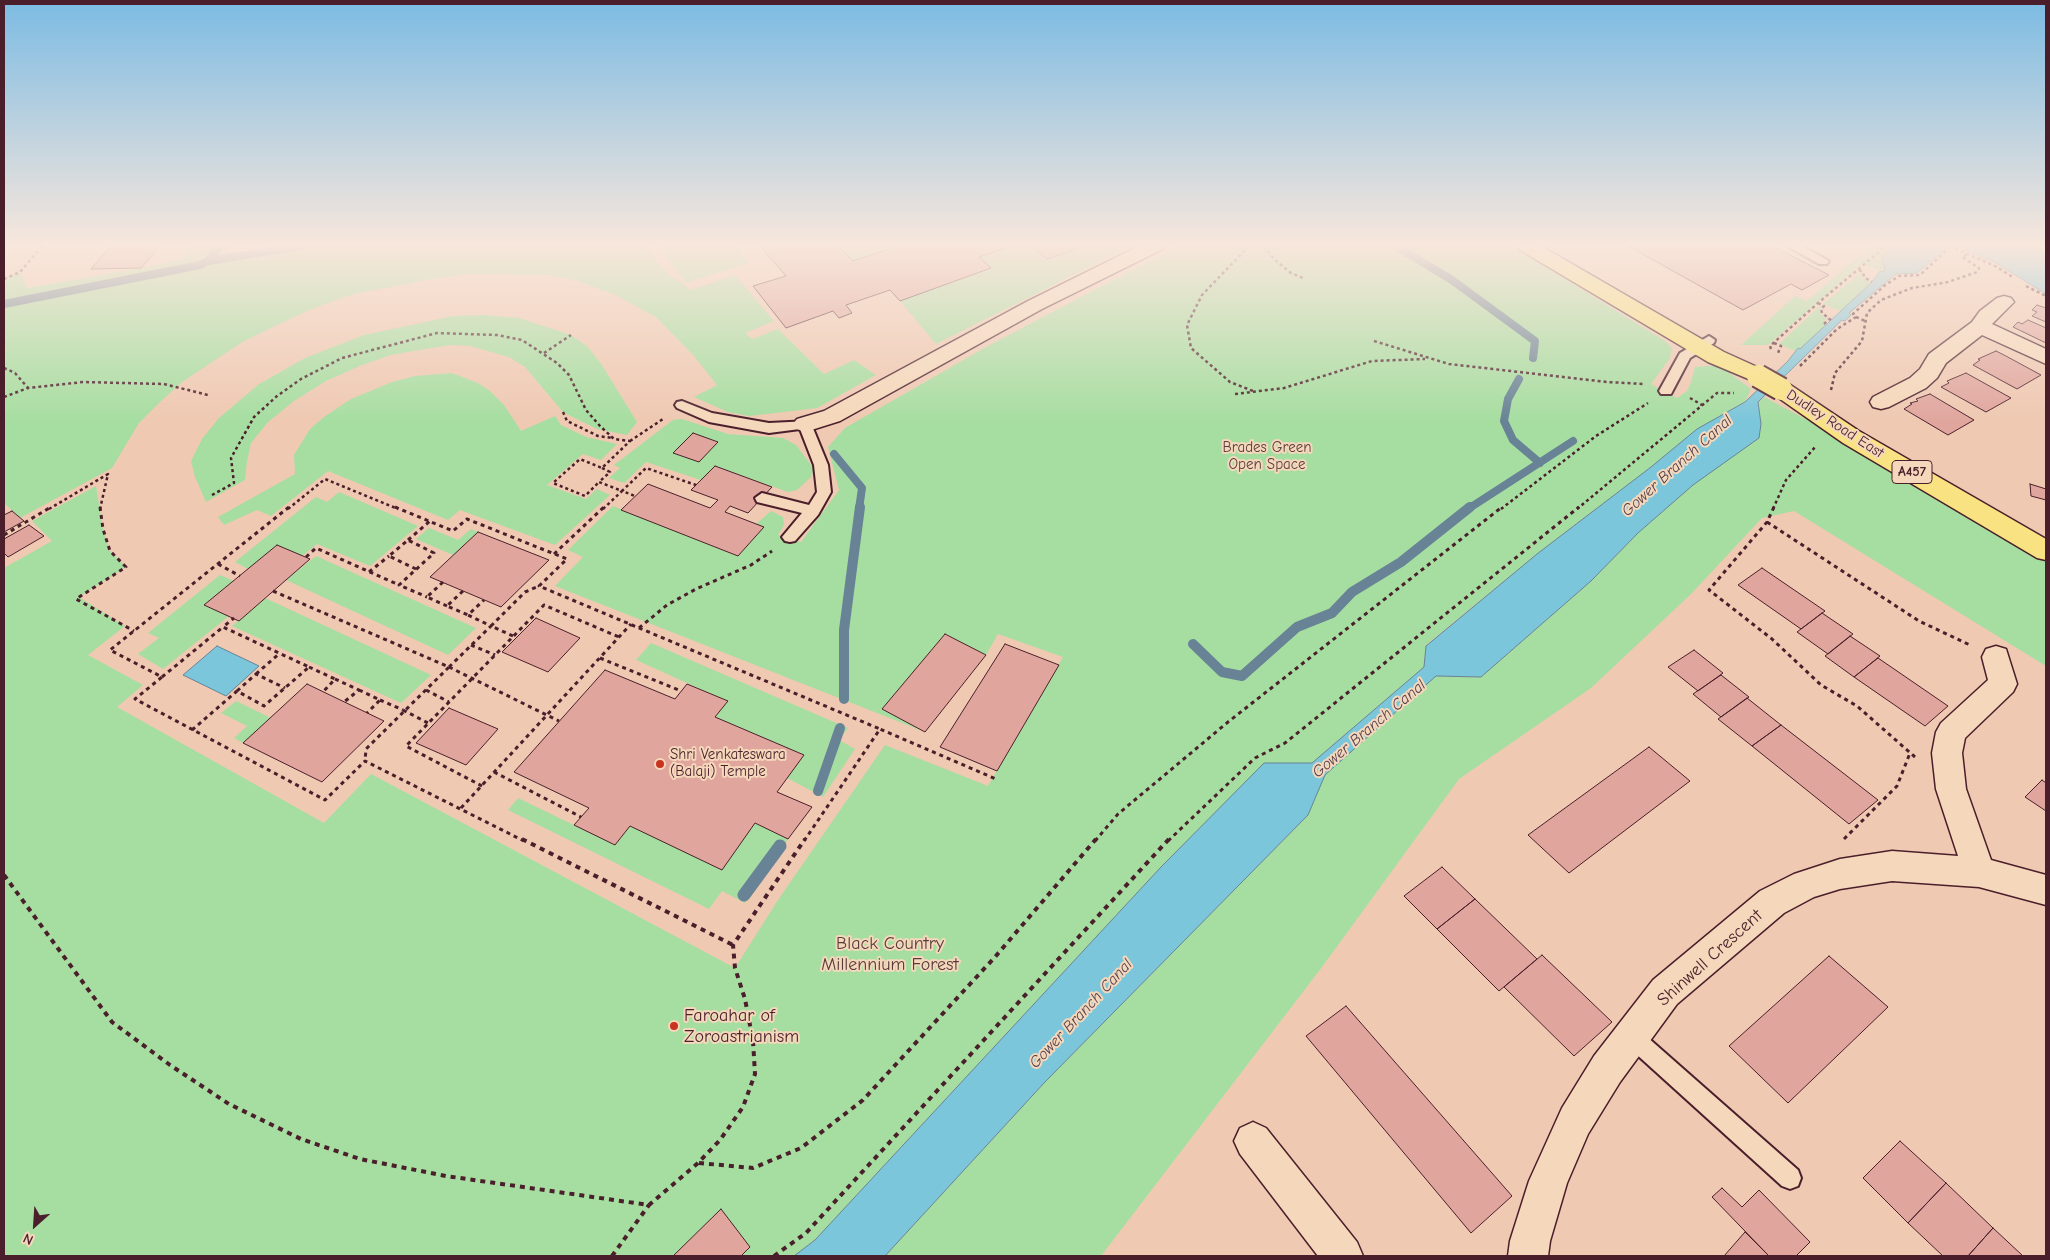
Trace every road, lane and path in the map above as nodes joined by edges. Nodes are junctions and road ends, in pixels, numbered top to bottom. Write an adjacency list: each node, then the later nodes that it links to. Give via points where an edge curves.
1 (1034, 305): 38 (street, via 832,416)
2 (1197, 305): 27 (path, via 1187,325 1191,348 1230,382)
3 (1633, 305): 17 (main road, A457)
4 (1641, 305): 17 (main road, A457)
5 (1816, 305): 16 (path)
6 (1822, 305): 12 (path, via 1822,313 1830,319)
7 (1863, 305): 10 (path, via 1853,314)
8 (1876, 305): 11 (path)
9 (2000, 305): 13 (street, via 1987,315)
10 (1856, 318): 11 (path); 23 (path, via 1837,329)
11 (1865, 321): 33 (path, via 1862,341 1835,373)
12 (1824, 324)
13 (1980, 326): 20 (street); 34 (street, via 1937,358 1929,373 1918,383)
14 (571, 335): 18 (path)
15 (1374, 341): 22 (path)
16 (1774, 343): 19 (path, via 1770,346); 21 (path, via 1781,346 1778,350)
17 (1704, 344): 26 (main road, A457, bridge, via 1716,357); 28 (lane, via 1685,356)
18 (544, 353): 40 (path, via 569,375 586,410); 46 (path, via 522,340 497,335 438,334 408,338 342,358 301,379 254,417 231,458 234,483)
19 (1773, 356)
20 (2046, 356)
21 (1781, 357)
22 (1428, 359): 27 (path, via 1372,361 1284,388); 28 (path, via 1573,378 1651,384)
23 (1799, 367)
24 (4, 368): 25 (path, via 15,373)
25 (28, 388): 31 (path, via 83,382 164,384); 32 (path)
26 (1781, 389): 39 (main road, Dudley Road East / A457); 52 (main road, Dudley Road East / A457, via 1861,428)
27 (1253, 391): 29 (path)
28 (1666, 391): 121 (path, via 1596,436 1457,542 1228,722 1118,814 995,957 863,1100 801,1148 753,1168)
29 (1235, 394)
30 (1717, 394): 125 (path, via 1285,743 1254,758 1156,852 806,1233)
31 (208, 396)
32 (4, 397)
33 (1829, 398)
34 (1880, 402)
35 (682, 405): 38 (lane, via 709,417 769,428)
36 (563, 412): 40 (path, via 567,421 598,436)
37 (667, 416): 41 (path)
38 (805, 424): 49 (lane, via 821,465 824,492)
39 (1836, 427): 51 (path, via 1786,480); 56 (main road, Dudley Road East / A457)
40 (614, 438): 41 (path)
41 (630, 441): 42 (path)
42 (602, 468): 43 (path, via 610,472); 43 (path, via 580,459 553,483 585,496)
43 (599, 482): 45 (path)
44 (696, 485): 45 (path, via 646,468)
45 (622, 491): 47 (path); 57 (path)
46 (212, 495)
47 (635, 496)
48 (762, 498): 49 (lane)
49 (813, 511): 54 (lane)
50 (430, 521): 55 (path); 57 (path, via 453,531 467,519); 60 (path, via 325,479)
51 (1768, 522): 84 (path, via 1919,621); 106 (path, via 1709,590 1772,639 1821,684 1857,706)
52 (2046, 533)
53 (4, 534): 78 (path, via 108,474 100,508 103,529 110,551 126,566 76,599)
54 (790, 537): 77 (path, via 751,565 667,605)
55 (408, 540): 58 (path); 61 (path, via 434,553)
56 (2046, 551)
57 (554, 554): 66 (path, via 567,559)
58 (389, 556): 61 (path); 62 (path)
59 (306, 557): 62 (path, via 316,548)
60 (218, 564): 63 (path); 78 (path)
61 (416, 569): 65 (path)
62 (369, 572): 65 (path)
63 (240, 576)
64 (443, 582): 69 (path)
65 (399, 585): 69 (path)
66 (539, 586): 74 (path); 75 (path, via 525,592)
67 (273, 591): 87 (path)
68 (462, 591): 71 (path)
69 (427, 597): 71 (path)
70 (484, 600): 72 (path)
71 (447, 606): 72 (path)
72 (468, 615): 75 (path)
73 (234, 618): 76 (path)
74 (631, 624): 77 (path); 80 (path)
75 (491, 626): 79 (path); 81 (path)
76 (223, 627): 82 (path); 89 (path)
77 (639, 628): 104 (path)
78 (134, 631): 89 (path, via 110,650)
79 (513, 636): 80 (path, via 544,605); 83 (path)
80 (619, 637): 85 (path)
81 (471, 645): 83 (path); 87 (path)
82 (280, 653): 86 (path); 88 (path)
83 (495, 655): 91 (path)
84 (1996, 657): 111 (street, via 2003,684 1951,732 1947,753)
85 (600, 658): 96 (path); 108 (path)
86 (309, 666): 90 (path); 92 (path)
87 (449, 667): 91 (path, bridge); 94 (path)
88 (256, 674): 92 (path); 95 (path)
89 (162, 677): 105 (path, via 135,699)
90 (335, 678): 93 (path); 97 (path)
91 (472, 679): 100 (path); 102 (path, bridge)
92 (284, 688): 95 (path, via 264,706)
93 (359, 690): 98 (path); 99 (path)
94 (426, 690): 100 (path); 107 (path, via 366,750)
95 (237, 691): 105 (path)
96 (681, 691)
97 (323, 692)
98 (380, 700): 101 (path); 103 (path, bridge)
99 (344, 702)
100 (449, 702): 103 (path)
101 (366, 712)
102 (559, 721)
103 (428, 723): 110 (path, via 406,746)
104 (880, 728): 109 (path); 118 (path)
105 (192, 730): 107 (path, via 325,800)
106 (1910, 753): 111 (path); 115 (path, via 1896,786 1844,840)
107 (365, 760): 112 (path)
108 (494, 772): 110 (path); 113 (path)
109 (996, 779)
110 (482, 786): 112 (path)
111 (1951, 789): 114 (street)
112 (461, 808): 118 (path)
113 (581, 817)
114 (1979, 872): 115 (street, Shinwell Crescent, via 1892,866); 117 (street, Shinwell Crescent)
115 (1840, 874): 119 (street, Shinwell Crescent, via 1806,885 1772,902 1665,992)
116 (4, 875): 123 (path, via 112,1022 170,1066 229,1104 300,1139 360,1159 446,1176)
117 (2046, 890)
118 (733, 944): 121 (path, via 735,968 753,1041 755,1074 743,1107 720,1140)
119 (1632, 1036): 122 (lane); 127 (street, Shinwell Crescent, via 1575,1121 1548,1181)
120 (1253, 1141): 126 (street)
121 (698, 1163): 123 (path)
122 (1790, 1178)
123 (649, 1205): 124 (path)
124 (612, 1256)
125 (774, 1256)
126 (1343, 1256)
127 (1528, 1256)

